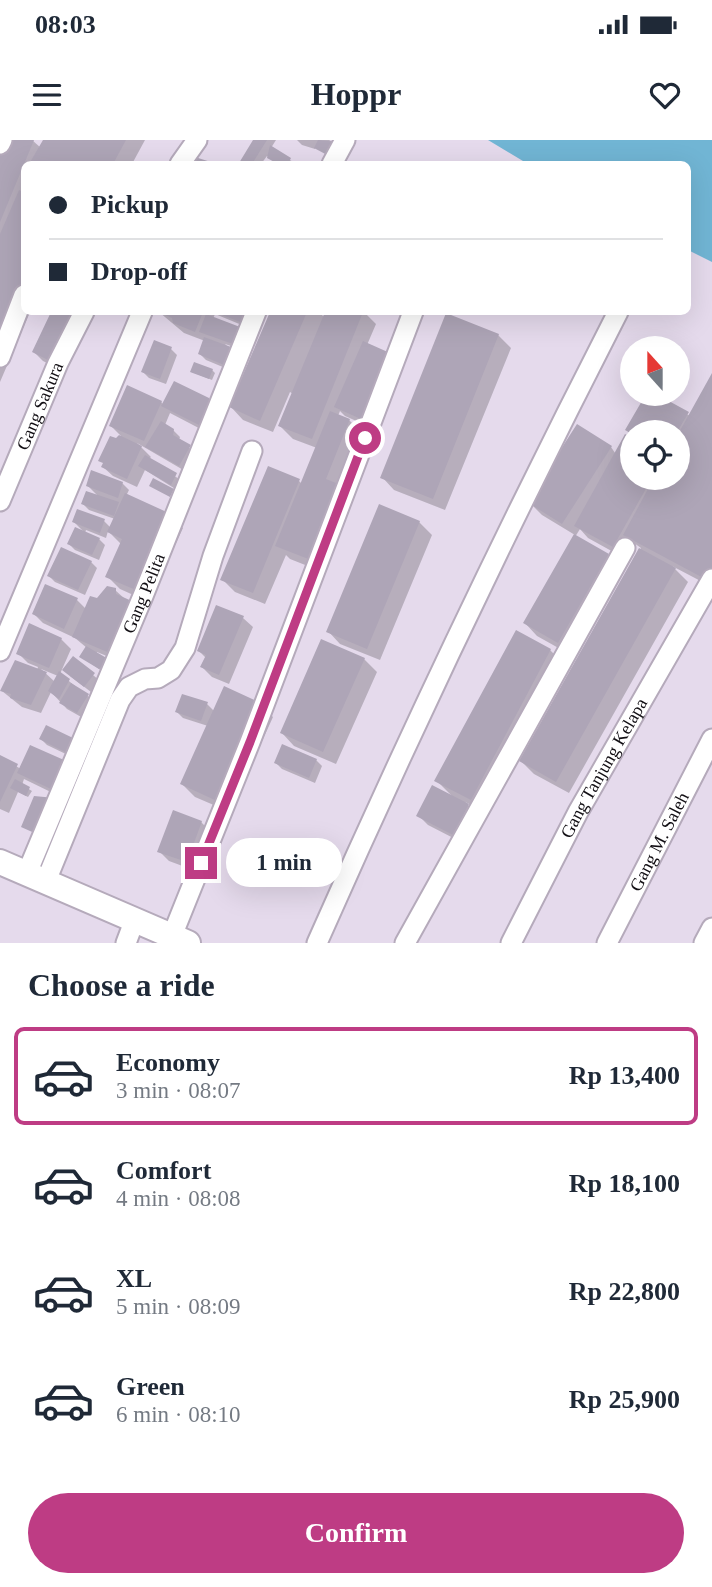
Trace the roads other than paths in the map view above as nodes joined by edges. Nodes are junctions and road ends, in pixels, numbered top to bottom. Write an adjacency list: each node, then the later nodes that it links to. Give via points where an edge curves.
1 (197, 140): 3 (street)
2 (345, 140): 4 (street)
3 (182, 161)
4 (334, 161)
5 (21, 303): 11 (street)
6 (83, 315): 13 (street, Gang Sakura, via 58,363)
7 (141, 315): 16 (street)
8 (255, 315): 19 (street, Gang Pelita)
9 (412, 315): 22 (street)
10 (616, 315): 24 (street, via 376,808)
11 (0, 357)
12 (251, 451): 19 (street, via 185,648 171,670 129,687 120,700)
13 (0, 501)
14 (625, 548): 25 (street)
15 (712, 579): 26 (street, Gang Tanjung Kelapa, via 579,812)
16 (0, 651)
17 (712, 739): 27 (street, Gang M. Saleh)
18 (0, 862): 19 (main road)
19 (37, 877): 20 (main road)
20 (135, 919): 22 (main road); 23 (street)
21 (712, 928): 28 (street)
22 (171, 939)
23 (126, 943)
24 (317, 943)
25 (405, 943)
26 (511, 943)
27 (607, 943)
28 (704, 943)

